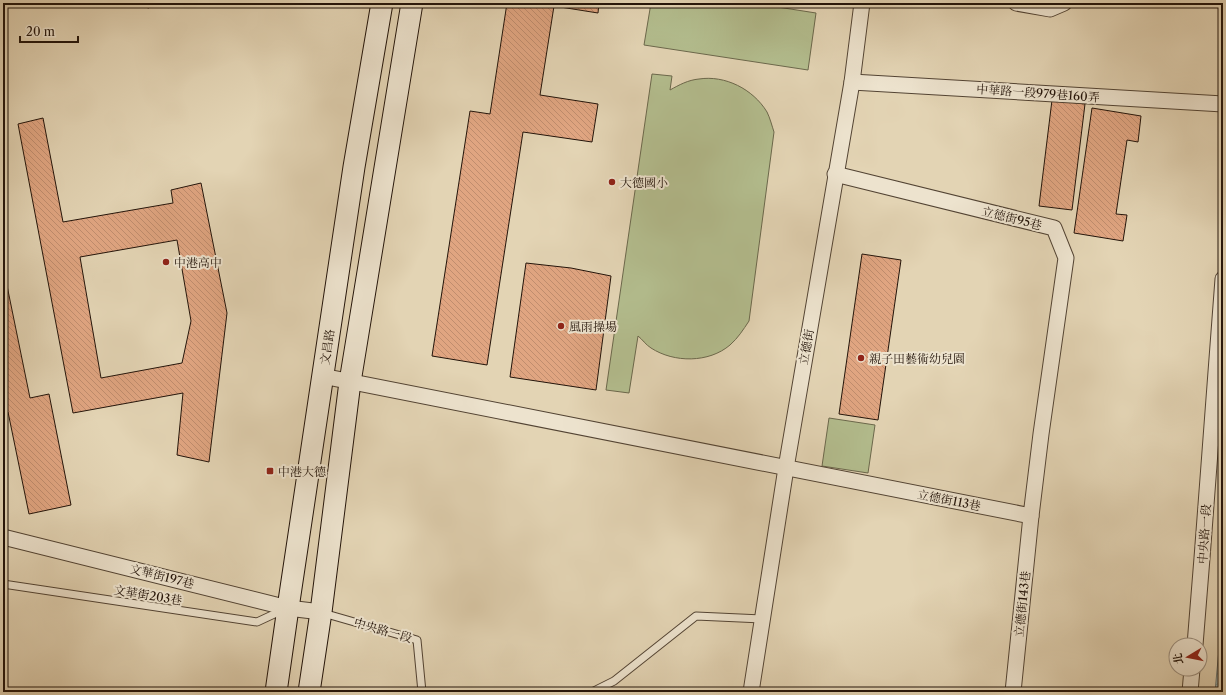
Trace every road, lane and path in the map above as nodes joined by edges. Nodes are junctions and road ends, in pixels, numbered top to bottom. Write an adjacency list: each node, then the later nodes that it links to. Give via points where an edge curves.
1 (382, 3): 10 (street, 文昌路)
2 (412, 3): 11 (street)
3 (862, 3): 6 (street, 立德街)
4 (1016, 3): 5 (street, via 1050,9)
5 (1064, 3)
6 (852, 82): 7 (street, 中華路一段979巷160弄); 8 (street, 立德街)
7 (1223, 104)
8 (836, 174): 12 (street, 立德街); 13 (street, 立德街95巷, via 1054,228 1066,258)
9 (1223, 278): 19 (street, 中央路一段)
10 (322, 376): 11 (street, 立德街113巷); 16 (street, 文昌路)
11 (350, 382): 12 (street, 立德街113巷); 17 (street)
12 (786, 468): 13 (street, 立德街113巷); 18 (street, 立德街)
13 (1031, 516): 26 (street, 立德街143巷)
14 (3, 537): 16 (street, 文華街197巷)
15 (3, 584): 16 (lane, 文華街203巷, via 257,622)
16 (288, 608): 17 (street, 文華街197巷); 21 (street, 文昌路)
17 (321, 612): 22 (street); 23 (lane, 中央路一段, via 417,640)
18 (762, 620): 24 (lane, via 696,616 614,681); 25 (street, 立德街)
19 (1195, 637)
20 (1191, 677): 27 (street)
21 (276, 692)
22 (309, 692)
23 (422, 692)
24 (592, 692)
25 (751, 692)
26 (1013, 692)
27 (1190, 692)

